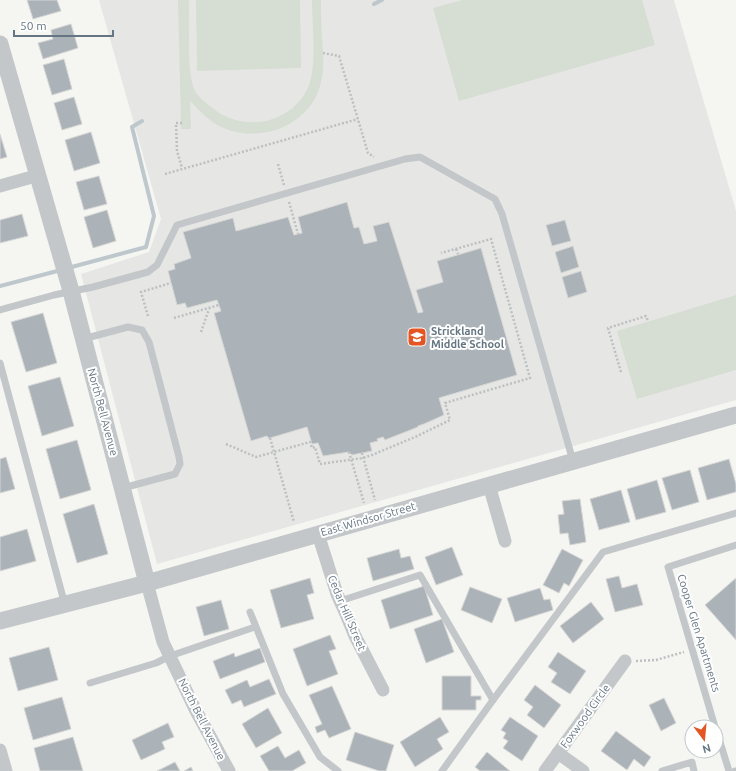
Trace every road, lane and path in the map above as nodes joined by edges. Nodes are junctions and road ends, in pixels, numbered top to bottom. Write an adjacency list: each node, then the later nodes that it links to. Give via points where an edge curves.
1 (0, 44): 9 (street, North Bell Avenue)
2 (323, 53): 3 (path, via 339,56)
3 (358, 119): 5 (path, via 368,153 372,157); 7 (path)
4 (182, 123): 7 (path, via 176,123 177,151)
5 (378, 157)
6 (278, 164): 10 (path)
7 (182, 168): 8 (path)
8 (165, 174)
9 (39, 175): 11 (street); 18 (street, North Bell Avenue)
10 (282, 180)
11 (0, 186)
12 (288, 200): 13 (path)
13 (298, 234)
14 (456, 248): 15 (path); 16 (path); 35 (path, via 490,238 530,378 445,403 450,420)
15 (442, 253)
16 (458, 254)
17 (171, 283): 22 (path, via 141,292)
18 (70, 290): 21 (lane); 26 (street, North Bell Avenue); 37 (lane, via 93,287 148,272 157,265 177,225 405,159 420,157 495,200 502,214)
19 (219, 305): 20 (path)
20 (209, 308): 23 (path); 25 (path)
21 (0, 310)
22 (148, 316)
23 (174, 318)
24 (648, 321): 28 (path, via 646,316 608,328)
25 (201, 332)
26 (83, 339): 39 (street, North Bell Avenue); 39 (lane, via 128,327 142,330 149,342 174,433 180,464 175,474)
27 (0, 363): 49 (lane)
28 (621, 372)
29 (736, 415): 37 (street, East Windsor Street)
30 (270, 438): 32 (path)
31 (226, 444): 32 (path, via 256,457)
32 (274, 452): 36 (path, via 310,442 312,448 315,447 320,464); 43 (path)
33 (349, 452): 36 (path)
34 (362, 453): 35 (path)
35 (363, 458): 36 (path); 40 (path)
36 (352, 460): 41 (path)
37 (573, 461): 38 (street, East Windsor Street)
38 (489, 485): 44 (street, East Windsor Street); 45 (street)
39 (123, 488): 47 (street, North Bell Avenue)
40 (375, 500)
41 (364, 503)
42 (736, 513): 58 (lane, via 603,552)
43 (294, 522)
44 (318, 534): 47 (street, East Windsor Street); 48 (street, Cedar Hill Street)
45 (505, 541)
46 (736, 545): 53 (lane, Cooper Glen Apartments, via 668,567)
47 (147, 583): 49 (street, East Windsor Street); 54 (street, North Bell Avenue, via 163,642)
48 (340, 601): 57 (street, Cedar Hill Street); 58 (lane, via 420,575)
49 (65, 605): 51 (street, East Windsor Street)
50 (250, 612): 52 (lane)
51 (0, 621)
52 (255, 627): 54 (lane); 65 (lane, via 283,694 310,741 320,757)
53 (692, 649): 55 (path, via 656,660); 59 (lane, Cooper Glen Apartments)
54 (170, 656): 56 (lane, via 156,663); 64 (street, North Bell Avenue)
55 (625, 661): 61 (street, Foxwood Circle)
56 (90, 683)
57 (383, 690)
58 (493, 700): 66 (lane)
59 (713, 719)
60 (0, 750): 63 (street)
61 (558, 753): 67 (street, Foxwood Circle); 68 (street)
62 (724, 757): 71 (lane, Cooper Glen Apartments)
63 (6, 771)
64 (229, 771)
65 (338, 771)
66 (442, 771)
67 (545, 771)
68 (583, 771)
69 (662, 771): 70 (lane, via 692,762)
70 (694, 771)
71 (728, 771)

